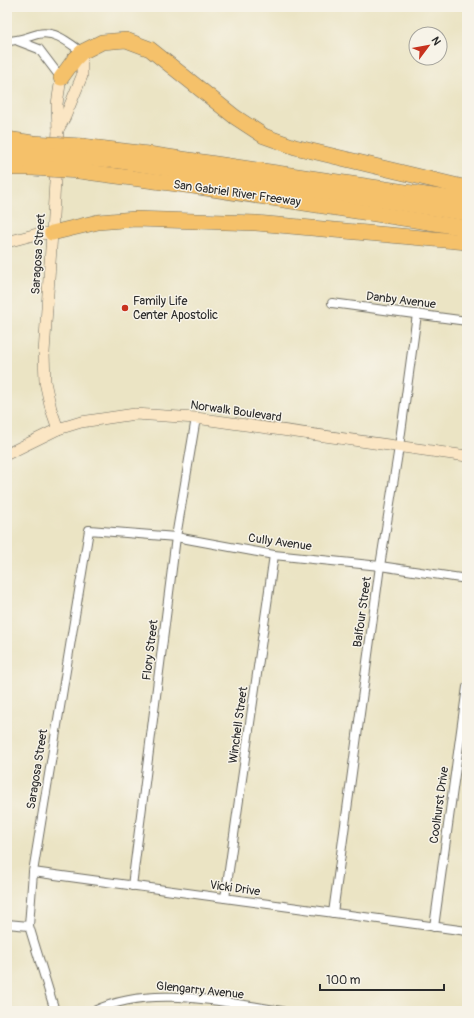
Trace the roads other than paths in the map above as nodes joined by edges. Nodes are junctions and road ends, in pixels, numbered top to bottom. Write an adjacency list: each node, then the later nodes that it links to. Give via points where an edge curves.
1 (7, 41): 2 (street)
2 (18, 41): 3 (street, via 40,34 58,36); 4 (street, via 39,49)
3 (82, 52): 4 (highway); 5 (main road, via 82,76); 12 (highway, via 102,42 126,40 150,49 234,117 264,136 295,147)
4 (61, 78): 5 (main road, Saragosa Street)
5 (58, 130): 17 (main road, Saragosa Street)
6 (7, 140): 8 (highway)
7 (7, 154): 8 (highway)
8 (33, 156): 9 (highway); 10 (highway, San Gabriel River Freeway, bridge); 10 (highway, San Gabriel River Freeway, bridge); 11 (highway, San Gabriel River Freeway)
9 (7, 159)
10 (80, 159): 13 (highway, San Gabriel River Freeway, via 148,154); 14 (highway, via 120,161); 15 (highway); 16 (highway, San Gabriel River Freeway, via 192,186)
11 (7, 168)
12 (467, 188)
13 (467, 201)
14 (467, 213)
15 (467, 218)
16 (467, 228)
17 (52, 233): 18 (main road); 19 (highway, via 98,222 135,218 256,223); 24 (main road, Saragosa Street, via 44,353 46,382)
18 (7, 242)
19 (467, 242)
20 (332, 303): 21 (street, Danby Avenue)
21 (417, 314): 22 (street, Danby Avenue); 25 (street, Balfour Street)
22 (467, 321)
23 (196, 418): 24 (main road, Norwalk Boulevard, via 135,414 81,422); 25 (main road, Norwalk Boulevard); 29 (street, Flory Street)
24 (58, 429): 26 (main road, Norwalk Boulevard)
25 (398, 447): 27 (main road, Norwalk Boulevard); 31 (street, Balfour Street)
26 (7, 454)
27 (467, 456)
28 (89, 530): 29 (street, Cully Avenue); 34 (street, Saragosa Street)
29 (176, 536): 30 (street, Cully Avenue); 35 (street, Flory Street)
30 (274, 555): 31 (street, Cully Avenue); 36 (street, Winchell Street)
31 (380, 566): 32 (street, Cully Avenue); 37 (street, Balfour Street)
32 (467, 579)
33 (467, 687): 40 (street, Coolhurst Drive)
34 (33, 872): 35 (street, Vicki Drive); 39 (street, Saragosa Street)
35 (132, 886): 36 (street, Vicki Drive)
36 (226, 898): 37 (street, Vicki Drive)
37 (333, 913): 40 (street, Vicki Drive)
38 (7, 924): 39 (street)
39 (29, 926): 42 (street, Saragosa Street)
40 (434, 927): 41 (street)
41 (467, 931)
42 (55, 1011)
43 (94, 1011): 44 (street, Glengarry Avenue, via 127,1000 161,996)
44 (282, 1011)

